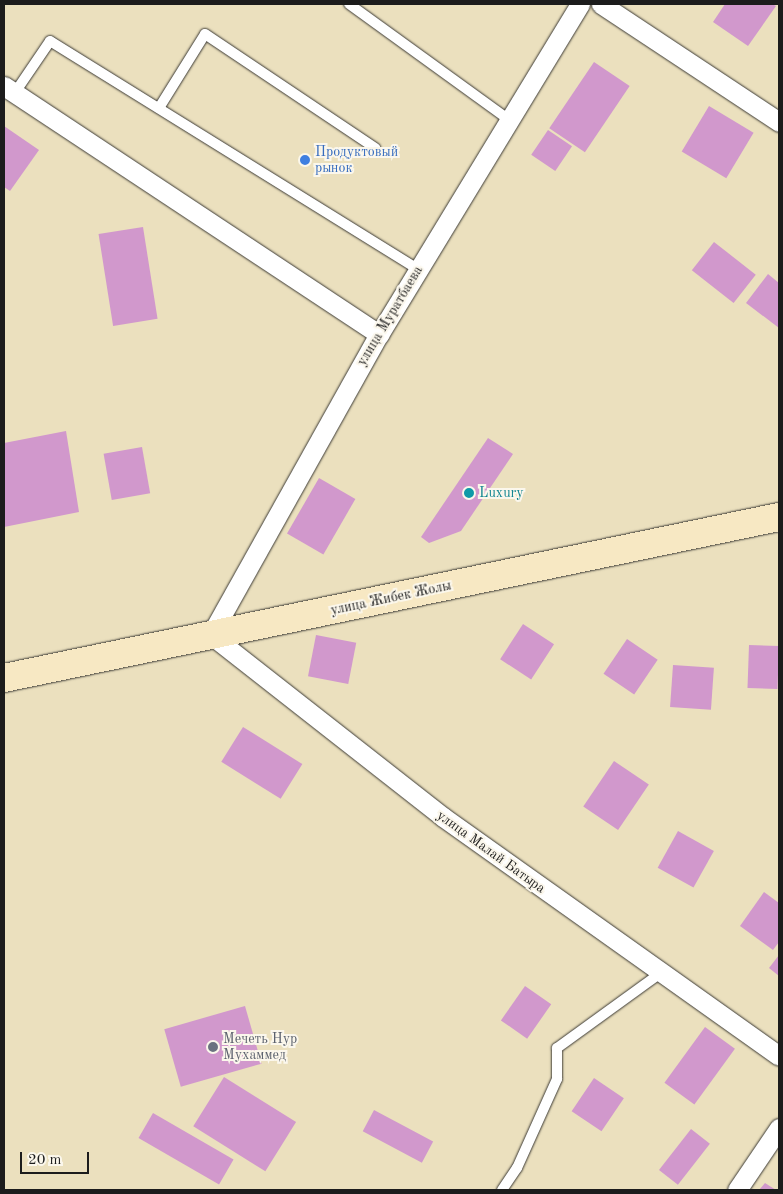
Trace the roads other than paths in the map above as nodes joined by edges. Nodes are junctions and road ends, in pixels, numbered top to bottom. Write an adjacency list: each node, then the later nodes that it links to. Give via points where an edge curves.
1 (349, 4): 6 (lane)
2 (580, 4): 6 (street, улица Муратбаева)
3 (601, 4): 7 (street)
4 (9, 90): 5 (lane, via 50,41); 10 (street)
5 (158, 108): 8 (lane, via 205,34); 9 (lane)
6 (509, 120): 9 (street, улица Муратбаева)
7 (779, 122)
8 (376, 148)
9 (418, 269): 10 (street, улица Муратбаева)
10 (379, 334): 12 (street, улица Муратбаева)
11 (779, 517): 12 (main road, улица Жибек Жолы)
12 (211, 635): 13 (main road, улица Жибек Жолы); 14 (street, улица Малай Батыра, via 443,817)
13 (4, 678)
14 (658, 974): 15 (street, улица Малай Батыра); 17 (lane, via 558,1048 557,1079 517,1168)
15 (779, 1056)
16 (779, 1128): 18 (street)
17 (502, 1190)
18 (737, 1190)

